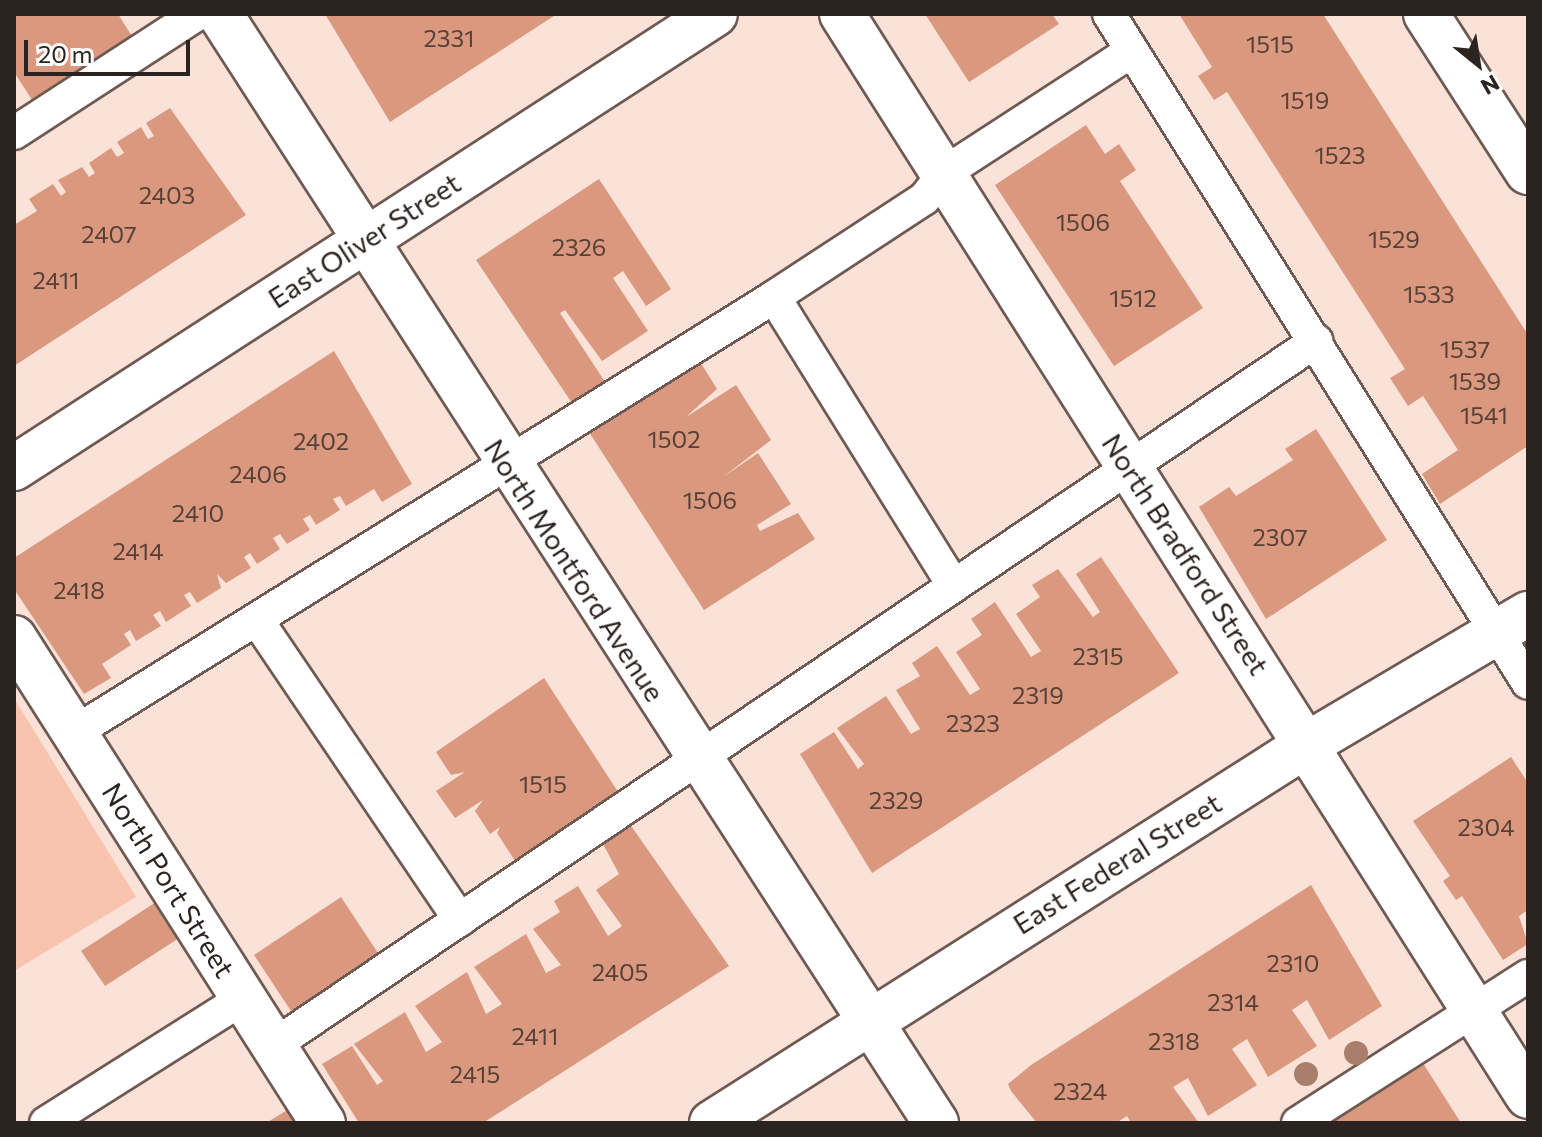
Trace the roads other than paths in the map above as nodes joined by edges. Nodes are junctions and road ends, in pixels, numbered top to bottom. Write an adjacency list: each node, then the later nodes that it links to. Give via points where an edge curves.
1 (197, 14): 8 (lane)
2 (220, 14): 11 (street, North Montford Avenue)
3 (715, 14): 11 (street, East Oliver Street)
4 (842, 14): 10 (street, North Bradford Street)
5 (1109, 14): 7 (lane)
6 (1426, 14): 9 (street)
7 (1132, 51): 10 (lane); 13 (lane)
8 (14, 133)
9 (1528, 172)
10 (944, 173): 12 (lane, via 924,199); 16 (street, North Bradford Street)
11 (362, 240): 14 (street, North Montford Avenue); 15 (street, East Oliver Street)
12 (774, 297): 14 (lane); 17 (lane)
13 (1316, 341): 16 (lane); 19 (lane)
14 (505, 465): 18 (lane); 24 (street, North Montford Avenue)
15 (14, 468)
16 (1130, 468): 17 (lane); 23 (street, North Bradford Street)
17 (954, 586): 24 (lane)
18 (257, 620): 22 (lane); 25 (lane)
19 (1512, 623): 21 (lane); 23 (street, East Federal Street)
20 (14, 638): 22 (street, North Port Street)
21 (1528, 683)
22 (75, 732): 27 (street, North Port Street)
23 (1308, 744): 28 (street, North Bradford Street); 29 (street, East Federal Street)
24 (698, 759): 25 (lane); 29 (street, North Montford Avenue)
25 (460, 920): 30 (lane)
26 (1528, 976): 28 (lane)
27 (244, 998): 30 (street, North Port Street); 32 (lane)
28 (1474, 1010): 31 (street, North Bradford Street); 36 (lane)
29 (869, 1019): 34 (street, East Federal Street); 35 (street, North Montford Avenue)
30 (274, 1045): 33 (street, North Port Street)
31 (1528, 1096)
32 (46, 1123)
33 (323, 1123)
34 (712, 1123)
35 (936, 1123)
36 (1298, 1123)

